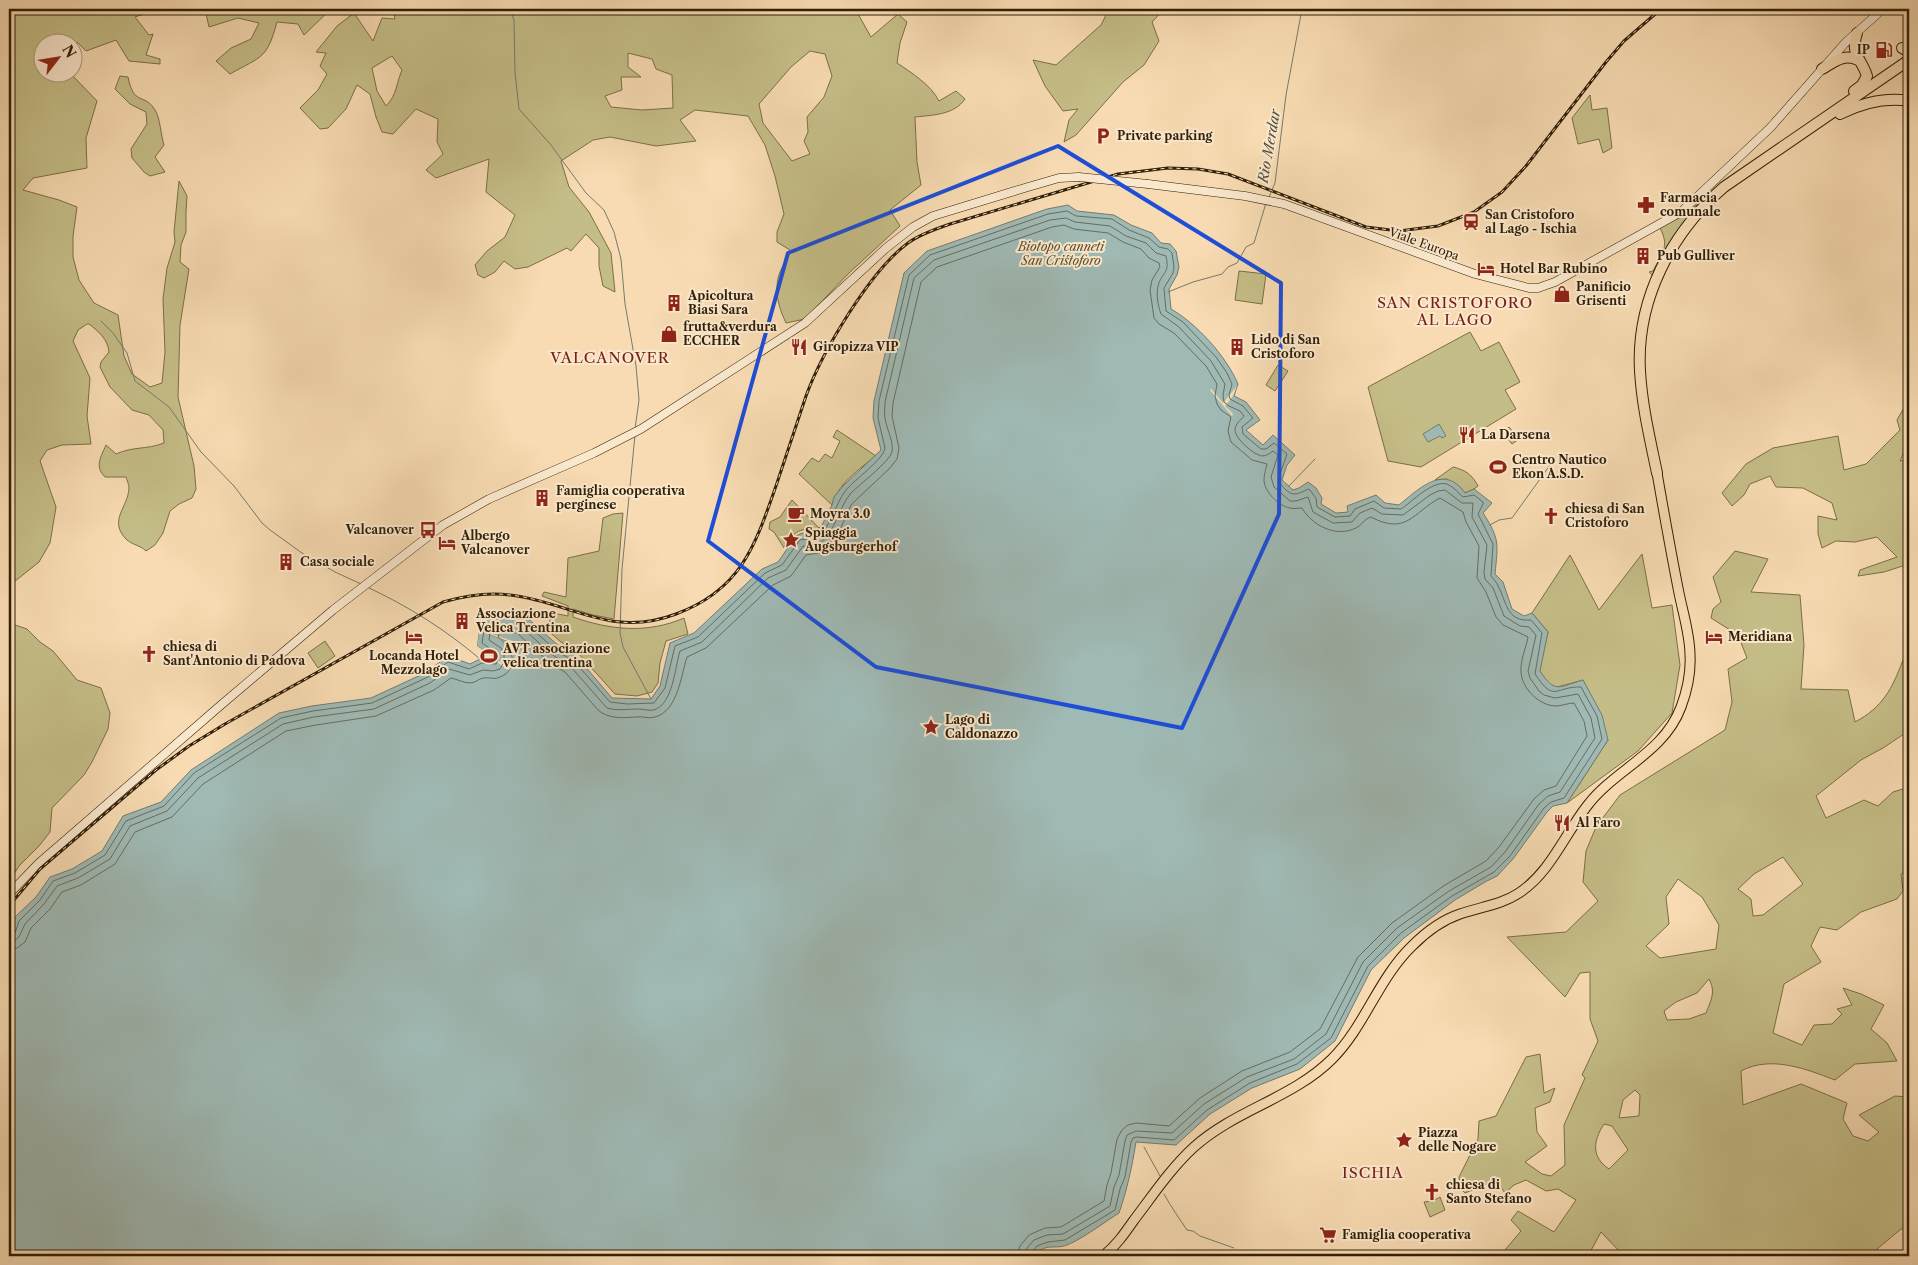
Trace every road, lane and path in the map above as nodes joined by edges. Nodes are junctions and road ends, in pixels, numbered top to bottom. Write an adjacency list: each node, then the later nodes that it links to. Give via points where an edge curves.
1 (1882, 9): 3 (main road)
2 (1891, 9): 3 (main road)
3 (1874, 18): 4 (main road, Viale Europa)
4 (1857, 33): 5 (highway, via 1854,52); 7 (main road, Viale Europa)
5 (1858, 60): 7 (highway, via 1843,57); 9 (highway, via 1866,72 1865,81 1830,107)
6 (1909, 60): 9 (highway)
7 (1822, 69): 11 (main road, Viale Europa, bridge, via 1770,128 1694,201 1669,220 1538,288 1475,274 1294,207 1246,196 1148,184 1059,178 933,216 885,249 805,323 641,429 489,499 435,530 221,705)
8 (1909, 101): 9 (highway, via 1875,101)
9 (1810, 128): 10 (highway, via 1736,177 1711,198 1679,235 1662,264 1649,297 1640,351 1642,390)
10 (1657, 473): 12 (main road, via 1690,646 1688,684 1676,720 1651,750 1588,804 1533,882 1509,899 1457,915 1432,929 1413,945 1387,976 1346,1043 1319,1071 1197,1144 1177,1163 1125,1233)
11 (9, 894)
12 (1103, 1256)

